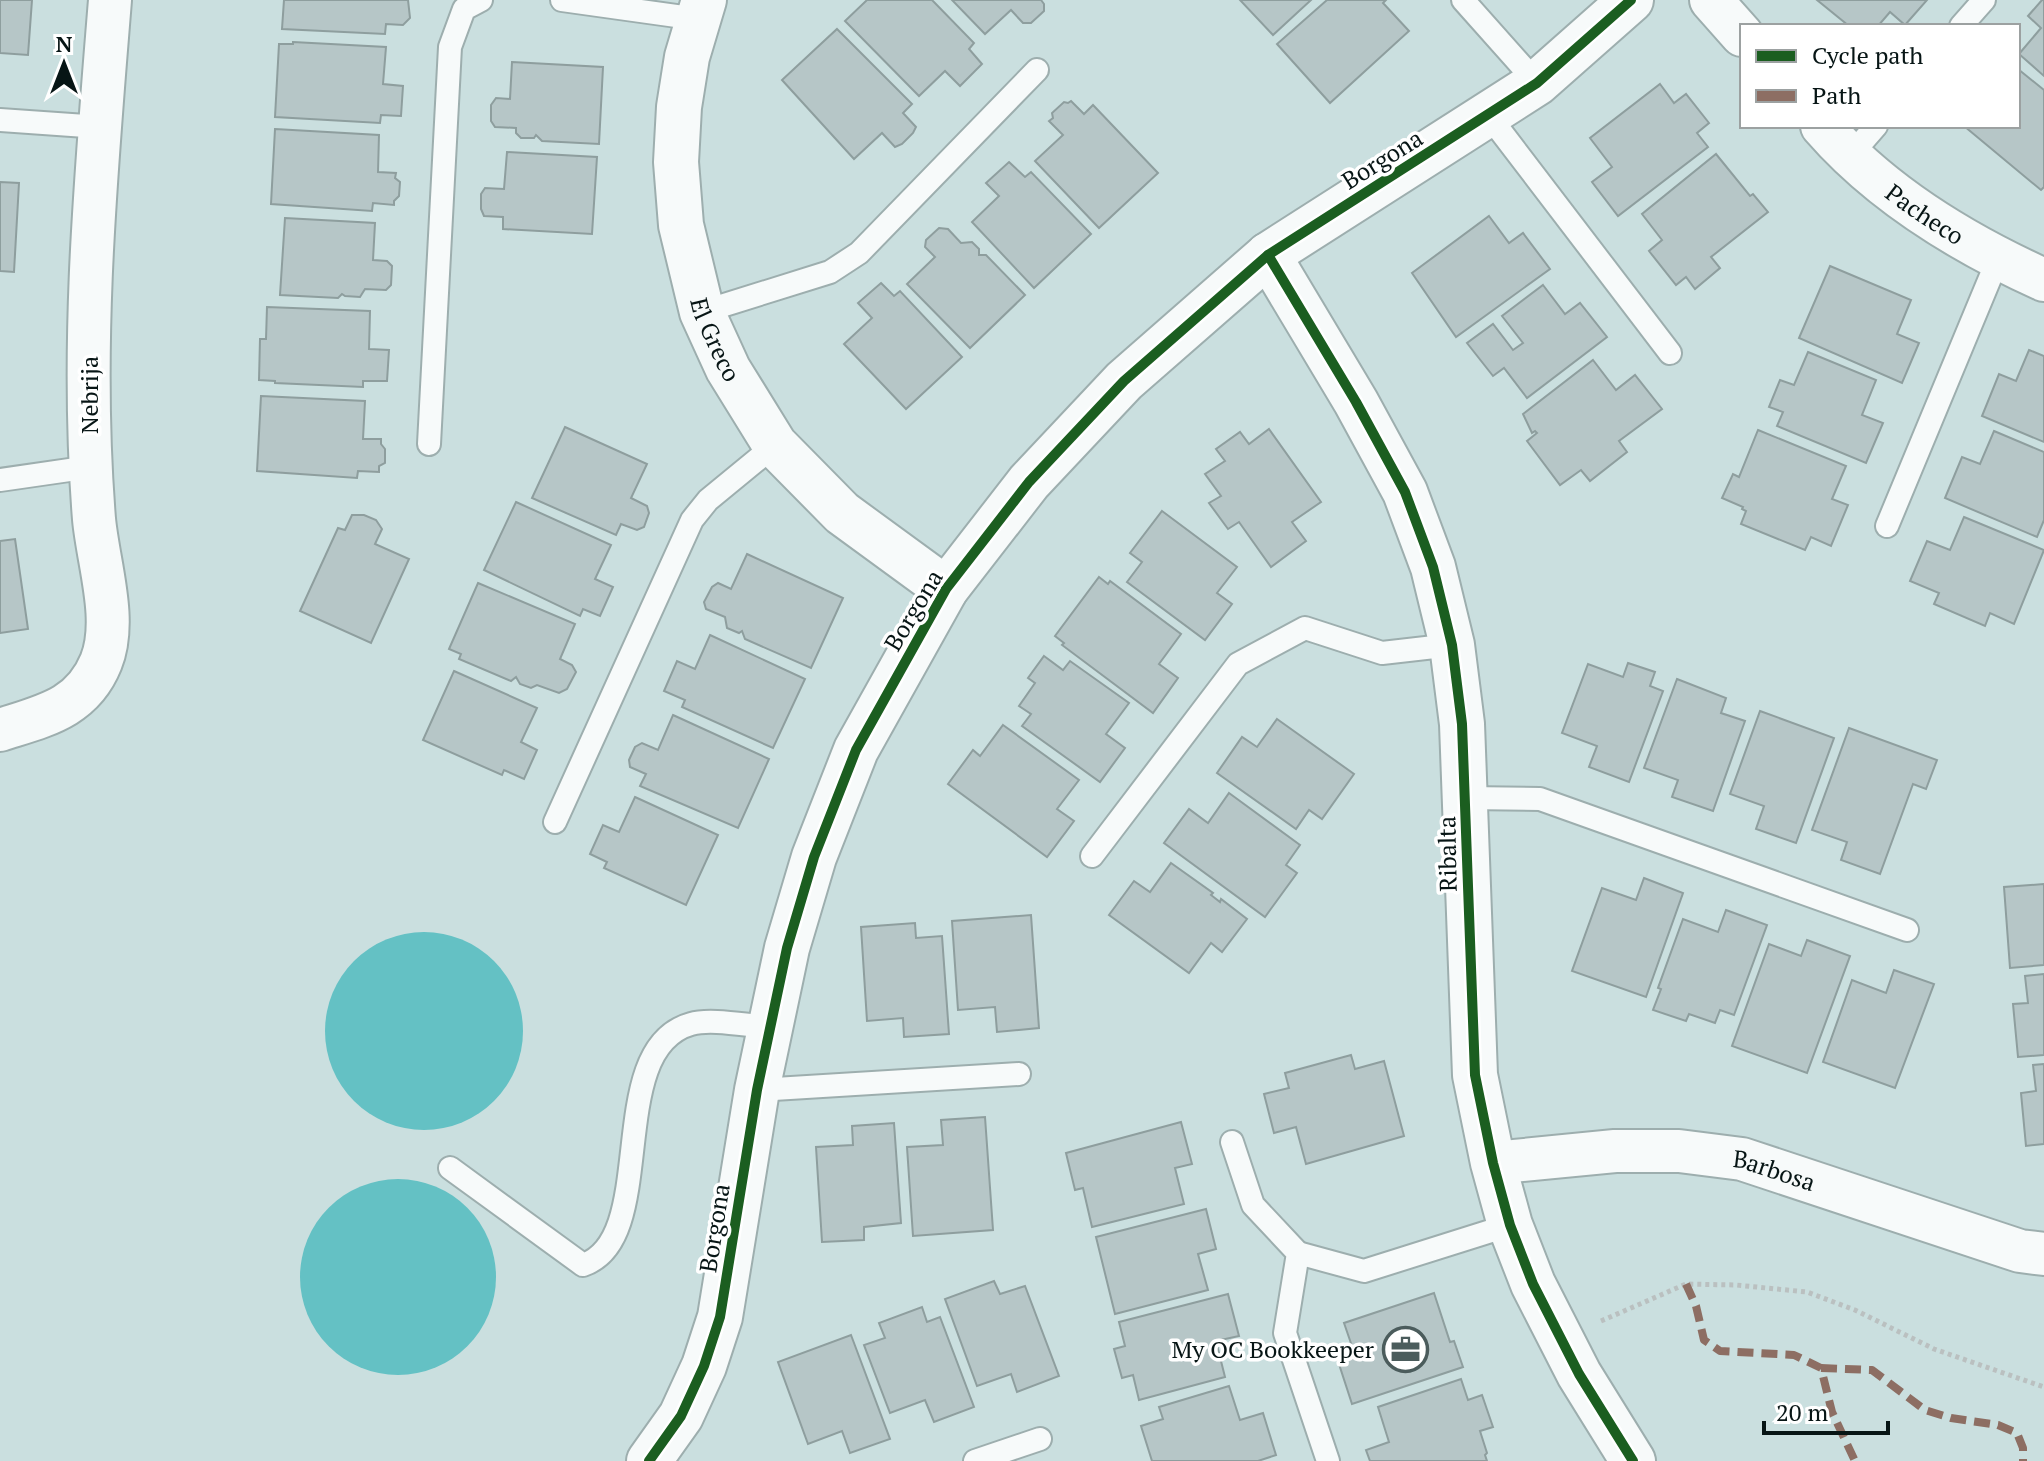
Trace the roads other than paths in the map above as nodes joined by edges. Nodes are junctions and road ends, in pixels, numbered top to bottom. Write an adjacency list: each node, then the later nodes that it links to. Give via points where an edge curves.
1 (110, 0): 15 (street, Nebrija)
2 (481, 0): 24 (lane, via 464,9 450,47)
3 (562, 0): 8 (lane)
4 (1463, 0): 12 (lane)
5 (1631, 0): 12 (street, Borgona)
6 (1711, 0): 10 (street)
7 (1984, 0): 9 (lane)
8 (701, 10): 22 (street, El Greco, via 685,70 676,162 681,225)
9 (1963, 24)
10 (1740, 33)
11 (1037, 70): 22 (lane, via 859,253 830,272)
12 (1537, 83): 13 (street, Borgona)
13 (1489, 116): 19 (street, Borgona); 23 (lane)
14 (0, 120): 15 (lane)
15 (100, 127): 26 (street, Nebrija, via 88,320)
16 (1824, 128): 18 (street, Pacheco)
17 (1874, 128): 18 (lane)
18 (1849, 157): 20 (street, Pacheco, via 1929,218)
19 (1268, 255): 29 (street, Borgona, via 1124,381 1029,482); 30 (street, Ribalta, via 1405,492 1433,567)
20 (1998, 259): 21 (street, Pacheco); 28 (lane)
21 (2044, 280)
22 (702, 312): 25 (street, El Greco, via 728,369)
23 (1670, 353)
24 (429, 444)
25 (775, 445): 29 (street, El Greco, via 842,513); 33 (lane, via 708,500 692,520)
26 (90, 467): 27 (lane); 31 (street, Nebrija, via 107,608 103,654 92,678 71,702)
27 (0, 480)
28 (1887, 526)
29 (946, 589): 36 (street, Borgona, via 851,763 814,857)
30 (1452, 645): 32 (street, Ribalta); 34 (lane, via 1382,653 1305,628 1238,664)
31 (0, 730)
32 (1466, 798): 35 (lane, via 1540,799); 40 (street, Ribalta, via 1475,1075)
33 (555, 822)
34 (1092, 856)
35 (1907, 930)
36 (771, 1027): 38 (street, Borgona); 41 (lane, via 692,1023 670,1035 650,1060 622,1212 610,1247 597,1260 583,1265)
37 (1019, 1074): 38 (lane)
38 (757, 1090): 46 (street, Borgona, via 720,1317 681,1416)
39 (1232, 1142): 43 (lane, via 1253,1205)
40 (1493, 1163): 42 (street, Ribalta); 44 (street, Barbosa, via 1615,1151 1679,1151 1742,1159 2020,1251)
41 (450, 1168)
42 (1510, 1225): 43 (lane, via 1364,1271); 49 (street, Ribalta, via 1560,1341)
43 (1298, 1253): 48 (lane, via 1285,1333)
44 (2044, 1254)
45 (1040, 1439): 47 (lane)
46 (649, 1461)
47 (975, 1461)
48 (1328, 1461)
49 (1633, 1461)

